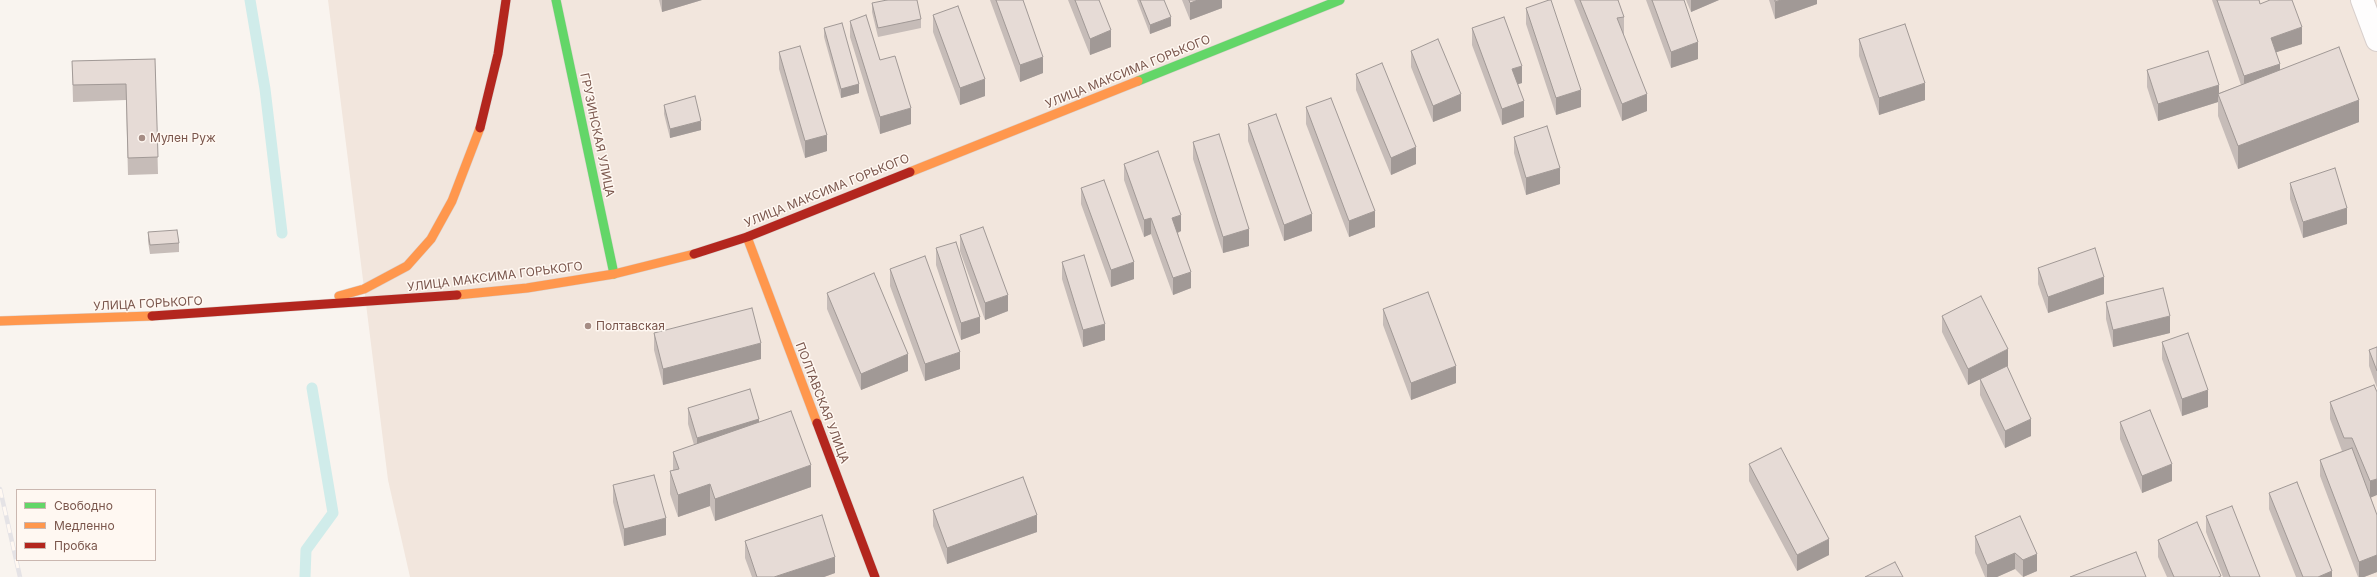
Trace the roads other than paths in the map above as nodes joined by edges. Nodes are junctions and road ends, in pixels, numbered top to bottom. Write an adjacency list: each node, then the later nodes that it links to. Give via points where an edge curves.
1 (506, 0): 8 (main road, via 498,54 478,137 452,202 431,238 408,266 364,289)
2 (556, 0): 7 (main road, ГРУЗИНСКАЯ УЛИЦА)
3 (1340, 0): 6 (main road, УЛИЦА МАКСИМА ГОРЬКОГО)
4 (2362, 0): 5 (street)
5 (2377, 40)
6 (746, 237): 7 (main road, УЛИЦА МАКСИМА ГОРЬКОГО, via 675,260); 10 (main road, ПОЛТАВСКАЯ УЛИЦА)
7 (614, 274): 8 (main road, УЛИЦА МАКСИМА ГОРЬКОГО, via 527,288)
8 (298, 307): 9 (main road, УЛИЦА ГОРЬКОГО, via 90,320)
9 (0, 321)
10 (875, 577)

